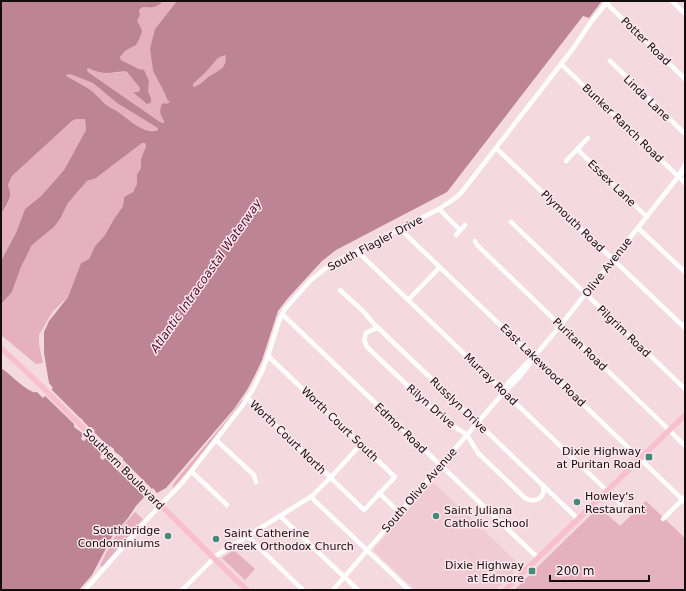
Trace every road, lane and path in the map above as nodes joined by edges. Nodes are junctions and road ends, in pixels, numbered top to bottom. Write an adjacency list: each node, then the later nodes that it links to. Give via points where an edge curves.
1 (672, 1): 3 (street)
2 (607, 2): 5 (street, South Flagler Drive); 6 (street, Potter Road)
3 (685, 14)
4 (610, 62): 7 (street, Linda Lane)
5 (561, 64): 9 (street, South Flagler Drive); 14 (street, Bunker Ranch Road)
6 (685, 79)
7 (685, 134)
8 (588, 138): 10 (street)
9 (496, 148): 16 (street, South Flagler Drive, via 461,193); 26 (street, Plymouth Road)
10 (577, 149): 11 (street); 17 (street, Essex Lane)
11 (566, 161)
12 (685, 165): 14 (street, Olive Avenue)
13 (685, 170): 14 (street, Olive Avenue)
14 (678, 176): 15 (street, Bunker Ranch Road); 17 (street, Olive Avenue)
15 (685, 183)
16 (439, 209): 21 (street, South Flagler Drive); 22 (street)
17 (647, 217): 20 (street, Olive Avenue)
18 (510, 222): 30 (street, Pilgrim Road)
19 (465, 225): 22 (street)
20 (638, 228): 26 (street, Olive Avenue); 28 (street)
21 (400, 229): 25 (street, South Flagler Drive); 27 (street, East Lakewood Road)
22 (460, 230): 23 (street)
23 (456, 235)
24 (475, 241): 33 (street, Puritan Road)
25 (357, 251): 31 (street, Murray Road); 32 (street, South Flagler Drive, via 331,264 316,276)
26 (613, 259): 30 (street, Olive Avenue); 35 (street, Plymouth Road)
27 (440, 267): 31 (street); 38 (street, East Lakewood Road)
28 (685, 272)
29 (340, 290): 34 (street, Russlyn Drive)
30 (586, 294): 33 (street, Olive Avenue); 39 (street, Pilgrim Road)
31 (408, 300): 40 (street, Murray Road)
32 (282, 314): 37 (street, South Flagler Drive); 50 (street, Edmor Road)
33 (560, 326): 38 (street, Olive Avenue); 44 (street, Puritan Road)
34 (378, 328): 43 (street, Russlyn Drive); 45 (street, Rilyn Drive, via 366,333 364,340 367,347 446,422)
35 (685, 328)
36 (1, 348): 59 (main road, Southern Boulevard)
37 (268, 356): 41 (street, South Flagler Drive); 47 (street, Worth Court South)
38 (534, 357): 40 (street, Olive Avenue, via 508,383); 49 (street, East Lakewood Road)
39 (685, 389)
40 (504, 392): 43 (street, South Olive Avenue); 55 (street, Murray Road)
41 (247, 398): 46 (street, South Flagler Drive); 52 (street, Worth Court North)
42 (685, 415): 44 (main road)
43 (477, 423): 45 (street, South Olive Avenue); 54 (street, Russlyn Drive)
44 (669, 430): 48 (street, Puritan Road); 49 (main road)
45 (467, 435): 50 (street, South Olive Avenue); 54 (street, Rilyn Drive, via 478,453 525,498 532,501 540,498 543,492)
46 (216, 440): 51 (street, South Flagler Drive); 53 (street, via 254,475)
47 (361, 444): 52 (street); 56 (street, Worth Court South, via 395,477)
48 (685, 446)
49 (640, 458): 55 (main road); 58 (street, East Lakewood Road)
50 (440, 466): 62 (street, South Olive Avenue); 69 (street, Edmor Road)
51 (191, 471): 59 (street, South Flagler Drive); 60 (street)
52 (330, 478): 56 (street, Worth Court North, via 364,510); 57 (street)
53 (256, 482)
54 (542, 485): 64 (street, Russlyn Drive)
55 (607, 490): 61 (street, Murray Road); 64 (main road)
56 (379, 493): 62 (street)
57 (312, 496): 63 (street); 67 (street)
58 (684, 500): 65 (street)
59 (161, 505): 68 (main road, Southern Boulevard); 72 (street, South Flagler Drive)
60 (227, 505)
61 (624, 507)
62 (400, 513): 67 (street, South Olive Avenue)
63 (280, 516): 66 (street); 70 (street)
64 (578, 519): 69 (main road)
65 (663, 519)
66 (247, 536): 68 (street); 74 (street)
67 (368, 550): 70 (street, South Olive Avenue); 77 (street)
68 (213, 558): 71 (street); 73 (main road, Southern Boulevard)
69 (538, 558): 78 (main road)
70 (344, 577): 75 (street, South Olive Avenue); 76 (street)
71 (185, 589)
72 (85, 590)
73 (247, 590)
74 (303, 590)
75 (333, 590)
76 (358, 590)
77 (409, 590)
78 (505, 590)

